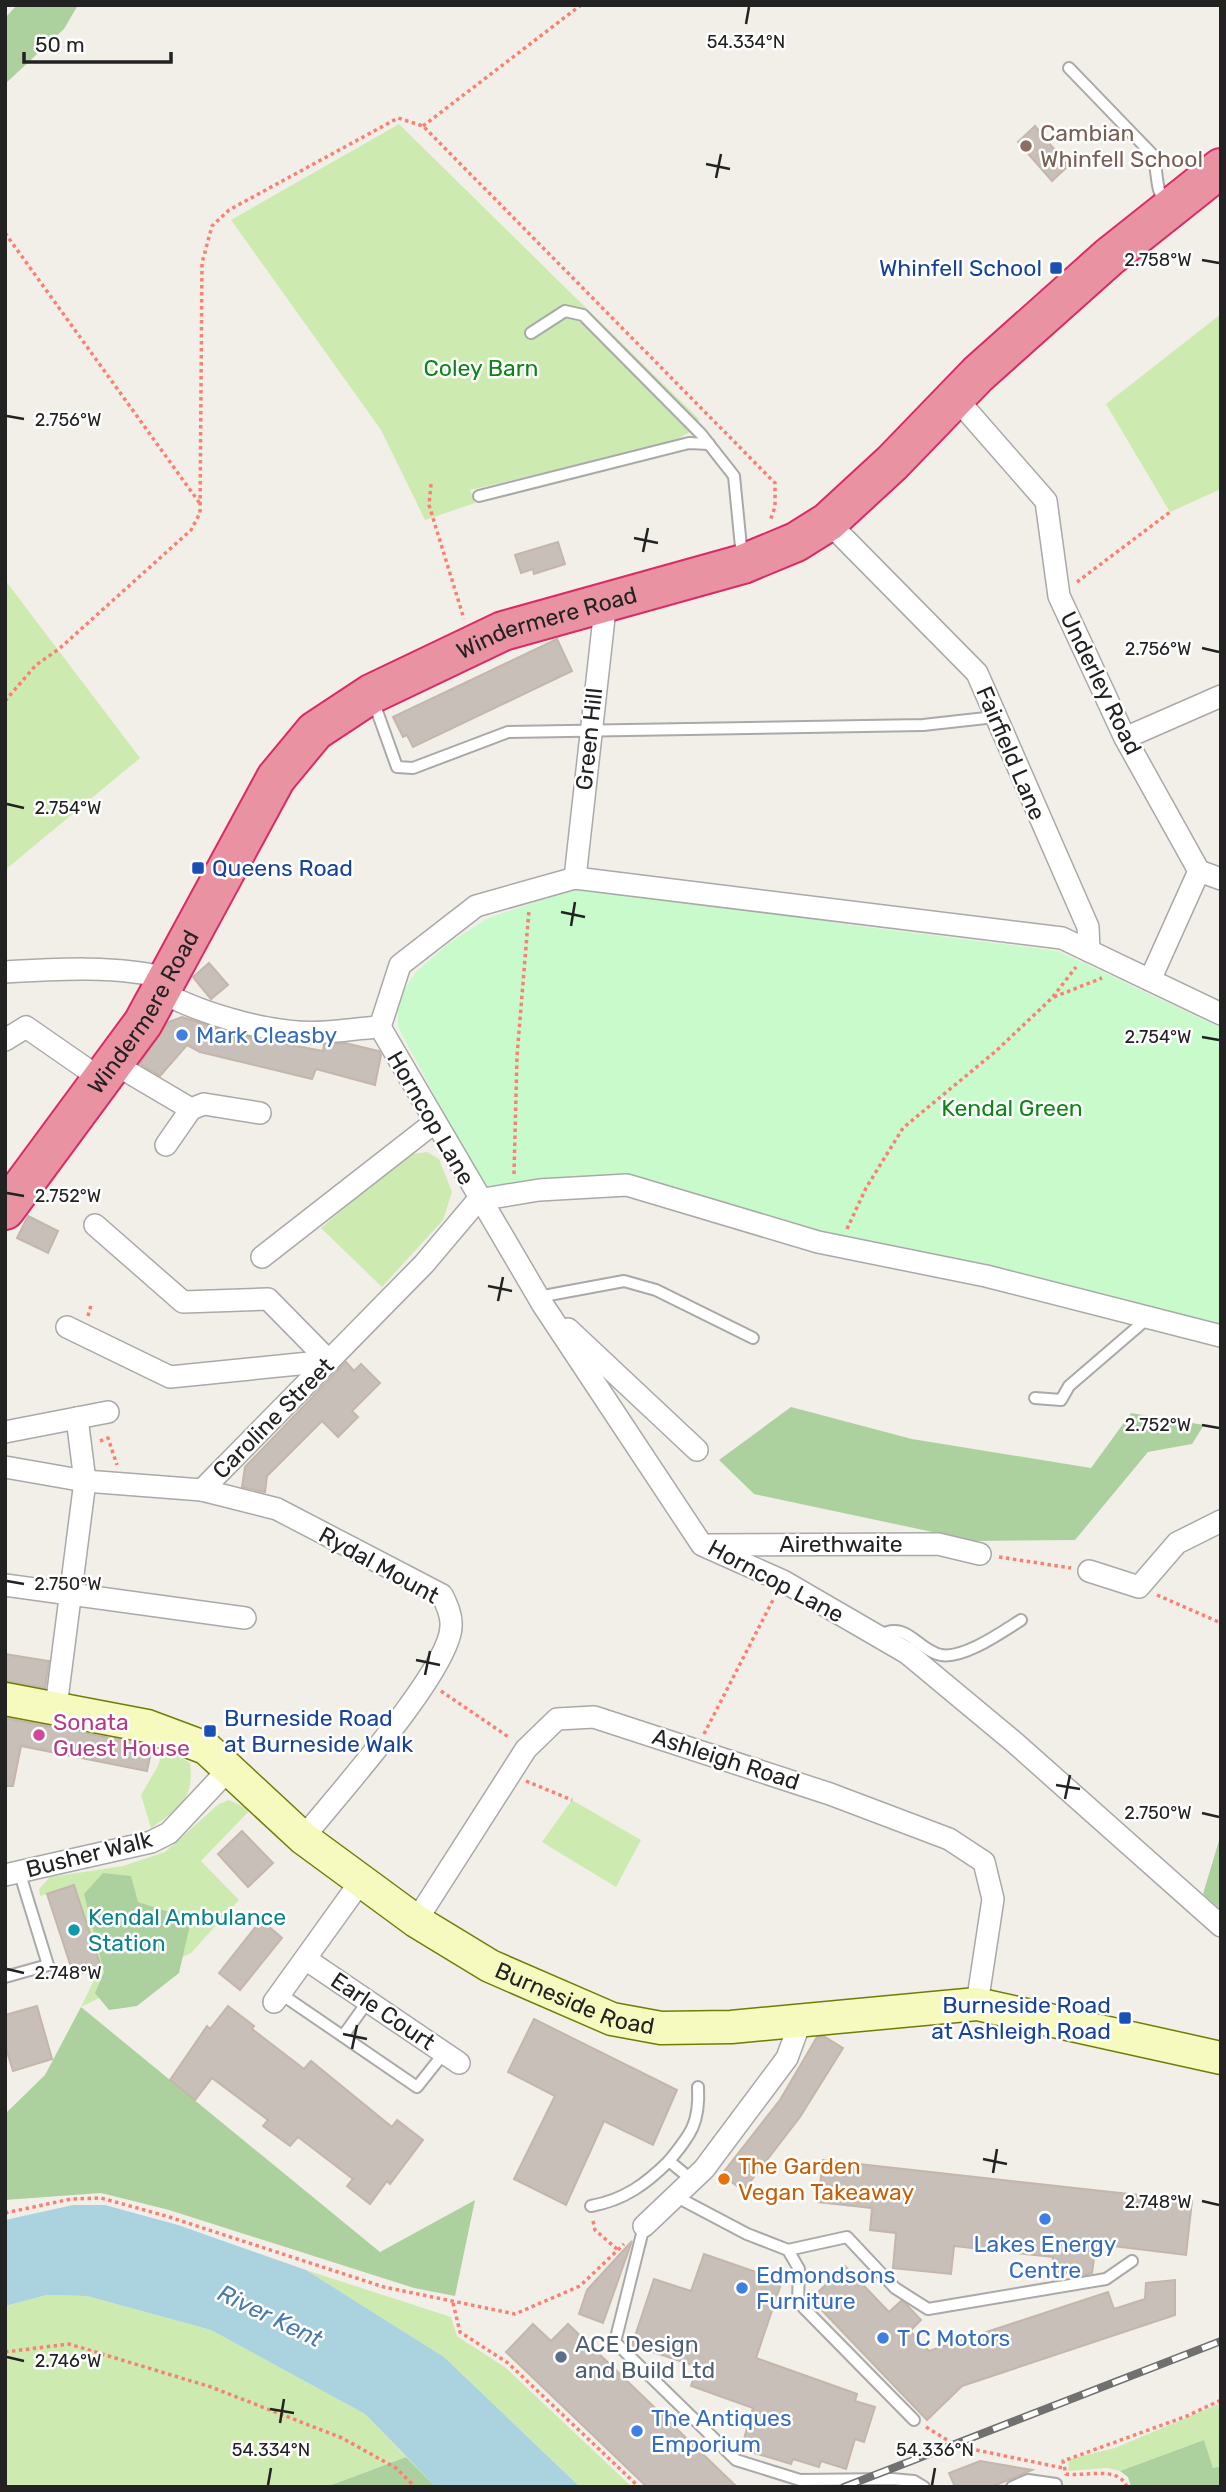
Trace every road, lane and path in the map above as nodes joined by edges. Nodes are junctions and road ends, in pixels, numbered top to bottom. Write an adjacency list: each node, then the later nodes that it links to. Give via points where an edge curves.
1 (581, 5): 11 (path, via 423,126 398,118 229,210 212,226 202,263)
2 (1069, 68): 4 (lane, via 1152,154 1157,192)
3 (1221, 168): 4 (highway, Windermere Road)
4 (1169, 209): 7 (highway, Windermere Road, via 1081,281)
5 (5, 233): 11 (path)
6 (531, 333): 8 (lane, via 565,310 583,315)
7 (955, 397): 13 (highway, Windermere Road); 15 (street, Underley Road, via 1046,502)
8 (709, 444): 10 (lane, via 689,443); 14 (lane, via 734,476)
9 (430, 484): 17 (path, via 429,505)
10 (479, 496)
11 (202, 507): 20 (path, via 191,530 36,665)
12 (1170, 512): 15 (path)
13 (828, 522): 14 (highway, Windermere Road, via 796,542); 21 (street, Fairfield Lane, via 977,673)
14 (743, 564): 16 (highway, Windermere Road)
15 (1059, 596): 23 (street, Underley Road)
16 (606, 600): 17 (highway, Windermere Road); 22 (street, Green Hill)
17 (472, 644): 18 (highway, Windermere Road)
18 (371, 694): 22 (lane, via 397,767 413,768 508,732); 32 (highway, Windermere Road, via 315,731 276,778)
19 (1221, 696): 23 (street)
20 (5, 701)
21 (995, 717): 22 (lane, via 923,725); 28 (street, Fairfield Lane, via 1088,927)
22 (589, 730): 25 (street, Green Hill)
23 (1125, 738): 24 (street, Underley Road)
24 (1199, 872): 26 (street); 31 (street)
25 (575, 878): 27 (street); 28 (street, via 1062,938)
26 (1221, 879)
27 (530, 891): 35 (street, via 476,906 400,965); 42 (path, via 517,1056)
28 (1089, 951): 29 (street); 33 (path)
29 (1125, 968): 31 (street); 33 (path)
30 (5, 972): 32 (street, via 121,973)
31 (1150, 980): 34 (street)
32 (165, 986): 35 (street, via 207,1012 275,1028 324,1033); 37 (highway, Windermere Road)
33 (1052, 998): 46 (path, via 903,1128 866,1188)
34 (1221, 1014)
35 (380, 1027): 40 (street, Horncop Lane)
36 (5, 1040): 37 (street, via 26,1027)
37 (107, 1071): 38 (street); 44 (highway, Windermere Road)
38 (191, 1109): 39 (street, via 204,1104); 41 (street)
39 (260, 1113)
40 (435, 1122): 43 (street, Horncop Lane); 47 (street)
41 (166, 1145)
42 (513, 1194): 43 (street); 49 (street, via 627,1185 818,1242 986,1276)
43 (478, 1200): 48 (street, Horncop Lane); 53 (street, Caroline Street, via 424,1264)
44 (5, 1210)
45 (95, 1225): 53 (street, via 183,1302 268,1299)
46 (842, 1240)
47 (262, 1257)
48 (540, 1301): 52 (lane, via 624,1281 656,1290); 59 (street); 65 (street, Horncop Lane)
49 (1148, 1318): 51 (street); 54 (lane, via 1069,1386 1061,1400)
50 (67, 1327): 53 (street, via 170,1377)
51 (1221, 1336)
52 (753, 1338)
53 (329, 1361): 63 (street, Caroline Street)
54 (1035, 1398)
55 (108, 1412): 56 (street)
56 (77, 1418): 57 (street); 58 (street)
57 (5, 1432)
58 (81, 1448): 61 (path, via 108,1438); 62 (street)
59 (697, 1450)
60 (5, 1467): 62 (street, Caroline Street)
61 (118, 1469)
62 (85, 1481): 63 (street, Caroline Street); 71 (street)
63 (202, 1490): 76 (street, Rydal Mount, via 277,1509 442,1595 452,1627)
64 (1221, 1521): 70 (street, via 1177,1543)
65 (702, 1545): 66 (street, Airethwaite, via 938,1544); 68 (street, Horncop Lane)
66 (980, 1554): 67 (path)
67 (1089, 1571): 70 (street)
68 (783, 1581): 75 (street, Horncop Lane); 79 (path)
69 (5, 1585): 71 (street)
70 (1139, 1587): 74 (path)
71 (68, 1595): 72 (street); 78 (street)
72 (245, 1618)
73 (1021, 1620): 75 (lane, via 957,1654 940,1655 904,1632 888,1630)
74 (1221, 1623)
75 (878, 1636): 88 (street, Horncop Lane, via 906,1653 1014,1742)
76 (428, 1681): 80 (path); 84 (street, Rydal Mount)
77 (5, 1699): 78 (street, Burneside Road)
78 (55, 1707): 81 (street, Burneside Road, via 174,1734 206,1748)
79 (697, 1748): 80 (street, Ashleigh Road, via 594,1717 557,1719); 93 (street, Ashleigh Road, via 949,1839 984,1862 993,1899)
80 (526, 1749): 82 (street, Ashleigh Road)
81 (229, 1769): 84 (street, Burneside Road); 85 (street, Busher Walk, via 169,1833 151,1842)
82 (511, 1775): 83 (path); 87 (street, Ashleigh Road)
83 (572, 1800)
84 (303, 1838): 86 (street, Burneside Road)
85 (12, 1873): 90 (lane, via 48,1965)
86 (360, 1881): 87 (street, Burneside Road); 89 (street)
87 (416, 1921): 94 (street, Burneside Road, via 490,1966 612,2019 661,2028)
88 (1221, 1926)
89 (307, 1960): 91 (street); 92 (street, Earle Court)
90 (5, 1977)
91 (277, 1998): 95 (lane)
92 (368, 2001): 95 (lane); 96 (street, Earle Court)
93 (978, 2004): 94 (street, Burneside Road); 97 (street, Burneside Road)
94 (801, 2020): 100 (street, via 787,2058)
95 (343, 2036): 96 (lane, via 418,2087)
96 (452, 2058)
97 (1221, 2058)
98 (698, 2087): 99 (lane, via 699,2113 690,2136)
99 (670, 2161): 100 (lane); 102 (lane, via 643,2187)
100 (692, 2180): 101 (street)
101 (675, 2196): 104 (street); 106 (lane)
102 (591, 2206): 105 (path, via 595,2230)
103 (5, 2213): 108 (path, via 71,2199 100,2198 384,2287)
104 (643, 2226): 105 (path); 116 (lane, via 615,2342 736,2460 800,2480 892,2479)
105 (618, 2250): 108 (path, via 580,2286 515,2314)
106 (788, 2250): 107 (lane, via 846,2237 895,2288 928,2309 1106,2279); 111 (lane, via 799,2269 798,2302)
107 (1132, 2261)
108 (453, 2303): 115 (path, via 460,2332 508,2363)
109 (5, 2351): 114 (path, via 69,2344 211,2387 342,2438 396,2468)
110 (1221, 2400): 112 (path, via 1113,2444 1068,2457)
111 (914, 2420): 112 (path, via 957,2446)
112 (1063, 2468): 118 (path, via 1066,2474 1115,2474)
113 (1056, 2484): 117 (lane, via 1028,2480)
114 (415, 2487)
115 (639, 2487)
116 (924, 2487)
117 (1012, 2487)
118 (1127, 2487)

